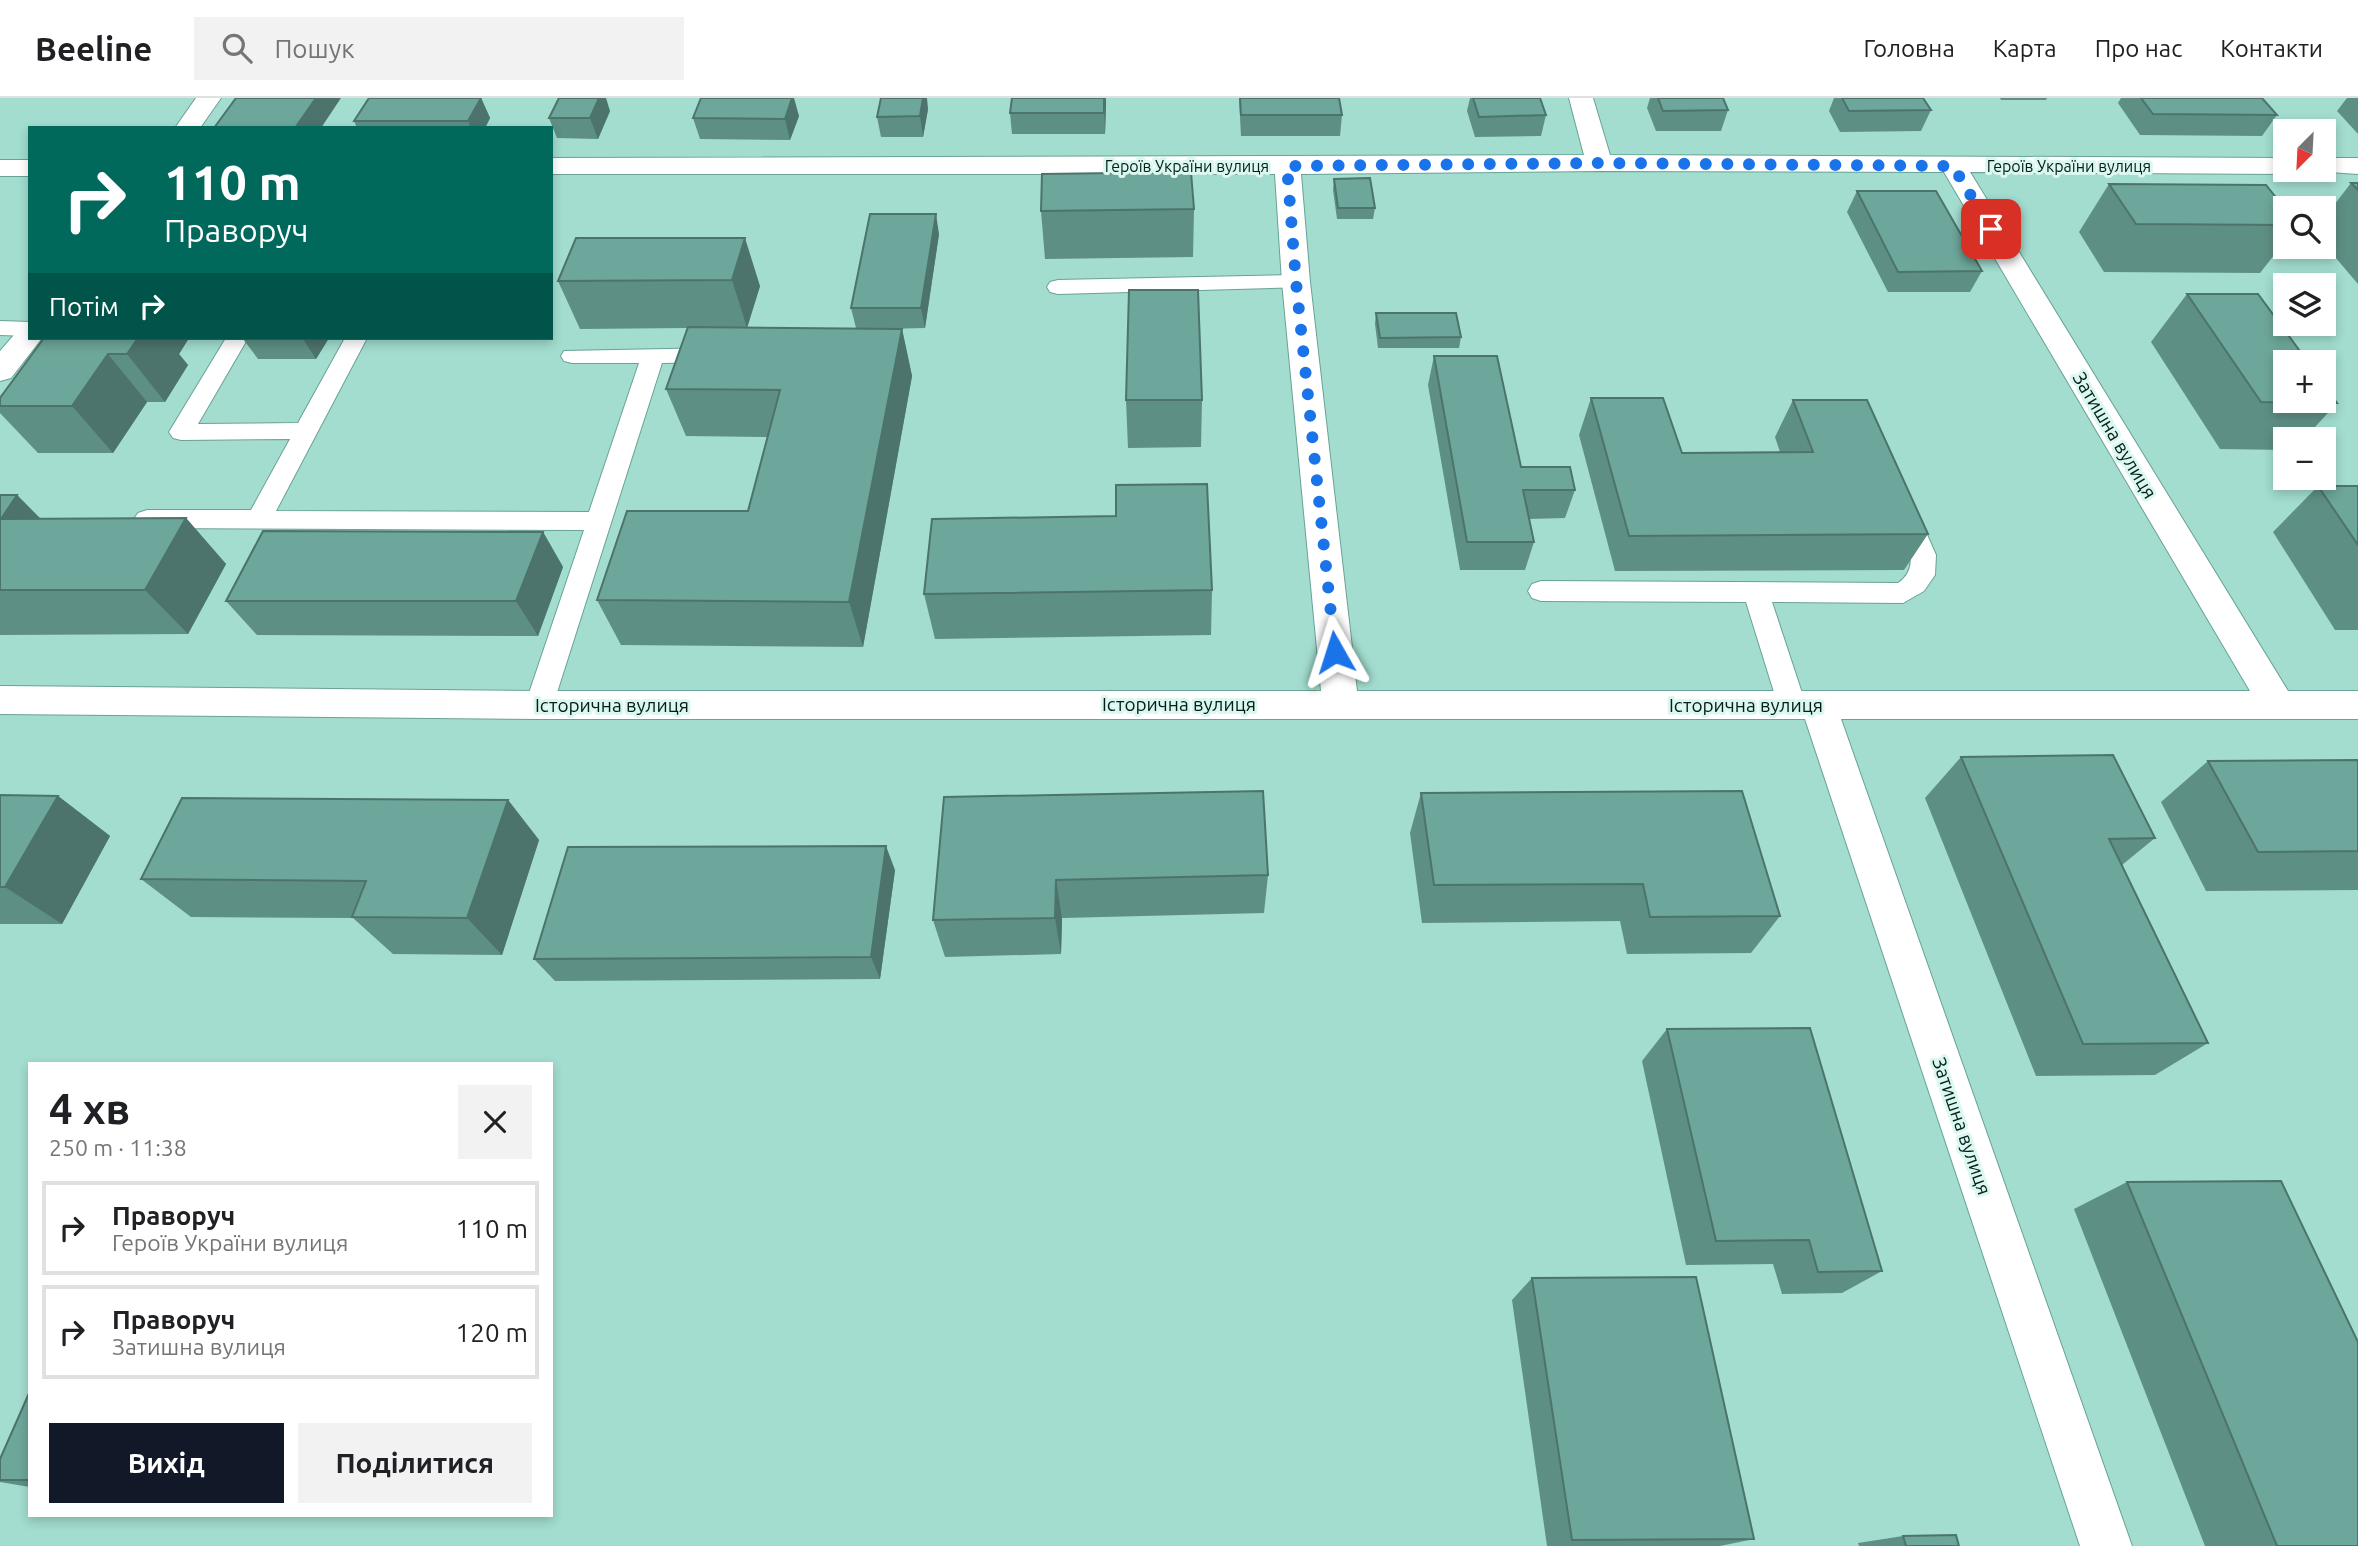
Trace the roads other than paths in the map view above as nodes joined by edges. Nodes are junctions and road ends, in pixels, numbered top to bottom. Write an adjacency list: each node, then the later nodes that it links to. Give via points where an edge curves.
1 (209, 98): 3 (street)
2 (1581, 98): 4 (street)
3 (188, 126)
4 (1599, 163): 6 (street, Героїв України вулиця); 7 (street, Героїв України вулиця)
5 (553, 166): 6 (street, Героїв України вулиця)
6 (1287, 166): 13 (street)
7 (1953, 166): 8 (street, Героїв України вулиця); 33 (street, Затишна вулиця)
8 (2273, 166)
9 (2336, 166): 10 (street)
10 (2358, 166)
11 (0, 168): 12 (street)
12 (28, 168)
13 (1296, 282): 14 (lane); 32 (street)
14 (1058, 287)
15 (0, 328): 16 (lane)
16 (28, 332)
17 (28, 335): 23 (street)
18 (236, 340): 24 (lane, via 181,432)
19 (355, 340): 24 (lane)
20 (741, 355): 22 (lane)
21 (572, 356): 22 (lane)
22 (653, 356): 28 (lane)
23 (0, 371)
24 (305, 431): 27 (lane)
25 (1896, 490): 30 (lane, via 1926,561 1917,586 1903,593)
26 (128, 519): 27 (lane)
27 (258, 520): 28 (lane)
28 (598, 521): 34 (lane)
29 (1541, 591): 30 (lane)
30 (1757, 594): 35 (lane)
31 (0, 700): 34 (street, Історична вулиця)
32 (1340, 704): 34 (street, Історична вулиця); 35 (street, Історична вулиця)
33 (2277, 704): 35 (street, Історична вулиця); 36 (street, Історична вулиця)
34 (538, 705)
35 (1805, 705): 37 (street, Затишна вулиця)
36 (2358, 705)
37 (2106, 1546)

